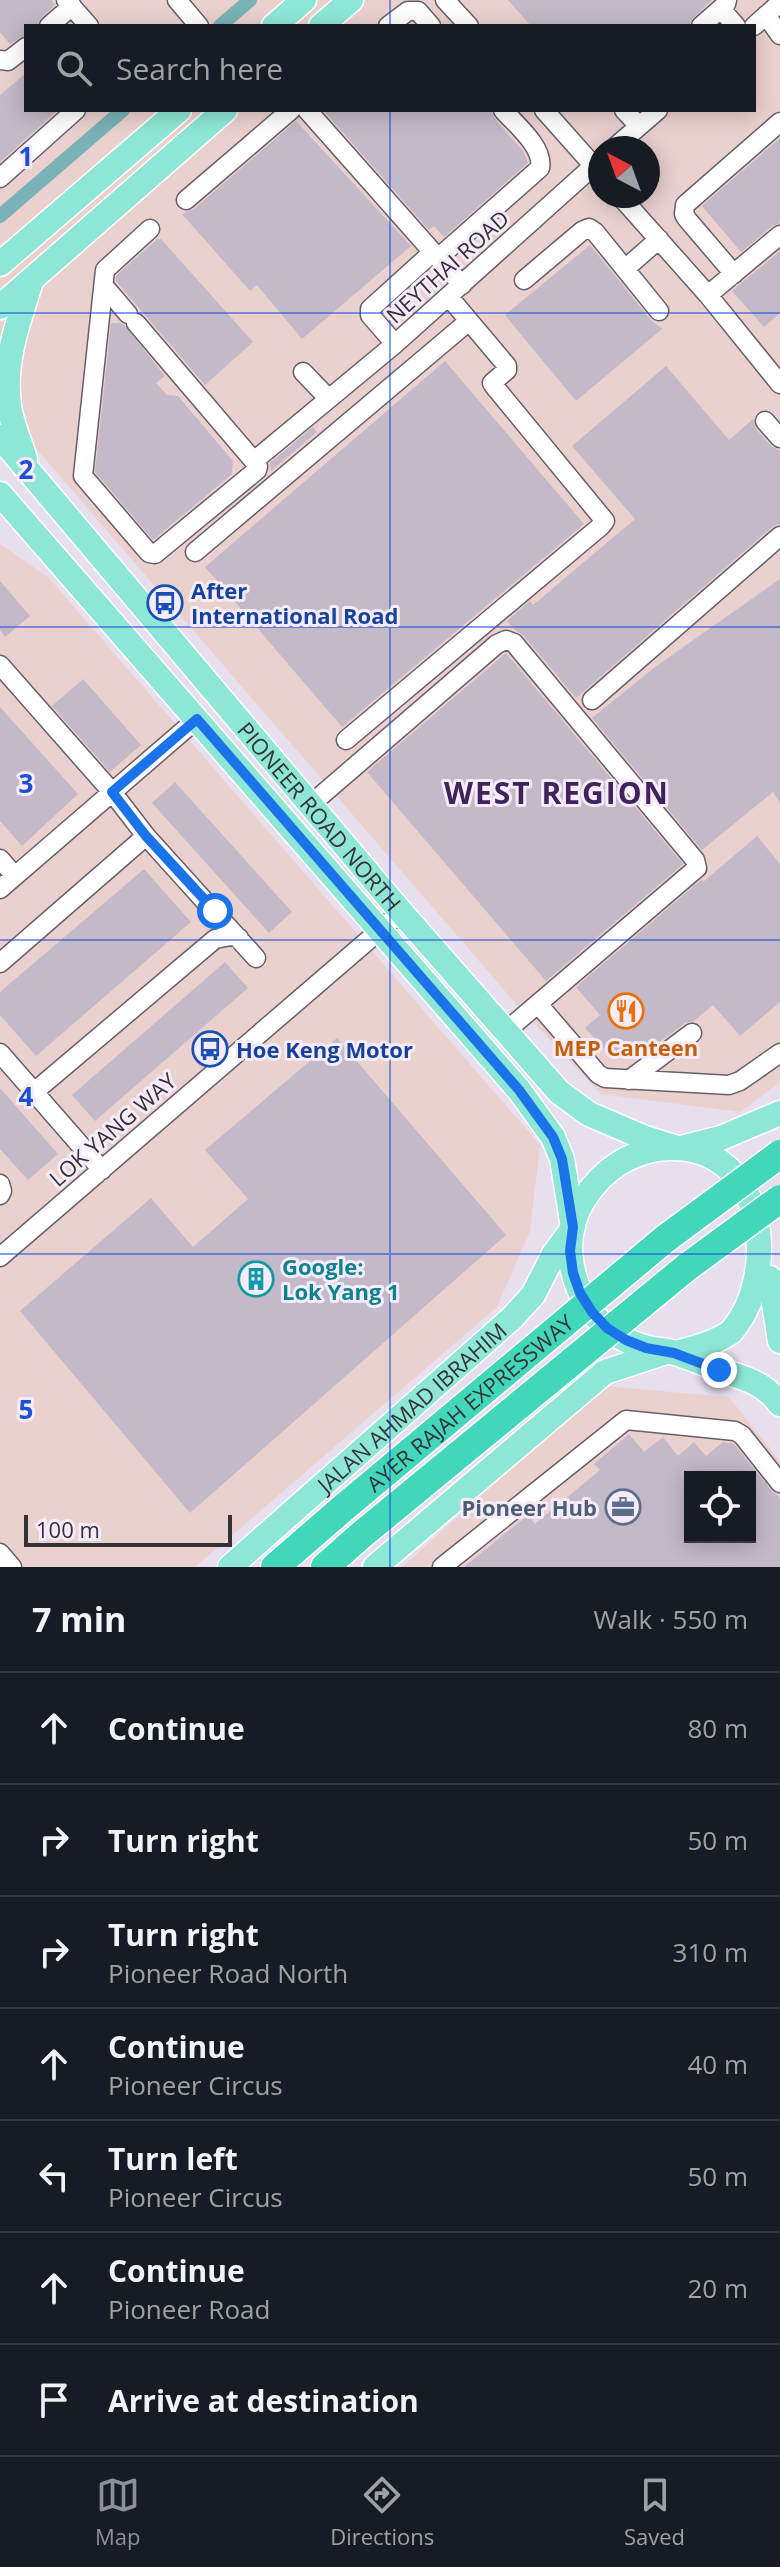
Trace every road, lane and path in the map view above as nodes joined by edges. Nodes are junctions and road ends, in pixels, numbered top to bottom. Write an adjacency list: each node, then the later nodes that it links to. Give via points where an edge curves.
1 (304, 0): 9 (main road)
2 (351, 0): 10 (main road)
3 (445, 0): 13 (street)
4 (69, 3): 7 (street); 8 (street)
5 (724, 4): 14 (street); 15 (street)
6 (767, 15): 16 (street)
7 (51, 24)
8 (87, 24)
9 (276, 24)
10 (323, 24)
11 (391, 24): 12 (street, via 408,11 418,11)
12 (429, 24)
13 (467, 24)
14 (703, 24)
15 (735, 24)
16 (780, 35)
17 (24, 49): 18 (street, via 8,61)
18 (0, 60)
19 (74, 112): 33 (street)
20 (177, 112): 40 (main road)
21 (223, 112): 43 (main road)
22 (289, 112): 34 (street)
23 (309, 112): 39 (street)
24 (505, 112): 39 (street, via 538,151 540,168)
25 (546, 112): 31 (street)
26 (626, 112): 29 (street)
27 (656, 112): 29 (street)
28 (780, 122): 42 (street, via 685,205 687,219)
29 (639, 126): 30 (street)
30 (628, 136)
31 (588, 156)
32 (588, 175): 46 (street, NEYTHAI ROAD)
33 (0, 178)
34 (186, 200)
35 (631, 208): 38 (street)
36 (150, 229): 45 (street, via 107,267)
37 (780, 235): 42 (street)
38 (659, 239): 41 (street); 47 (street)
39 (435, 255): 46 (street); 51 (street, via 370,309)
40 (0, 264)
41 (625, 269): 44 (street, via 589,228); 49 (street)
42 (734, 274): 47 (street)
43 (32, 280): 48 (main road); 59 (main road, via 11,344 7,376 9,407)
44 (524, 280)
45 (104, 286): 58 (street); 58 (street, NEYTHAI ROAD, via 83,476 149,553 160,553 257,470)
46 (455, 291): 50 (street); 51 (street, NEYTHAI ROAD)
47 (708, 295): 53 (street)
48 (0, 307)
49 (659, 311)
50 (469, 321): 62 (street); 66 (street, via 507,366 494,386 604,524)
51 (395, 344): 54 (street, NEYTHAI ROAD)
52 (303, 372): 54 (street)
53 (780, 384)
54 (328, 398): 58 (street, NEYTHAI ROAD)
55 (765, 421): 57 (street)
56 (0, 437): 59 (main road, PIONEER ROAD NORTH)
57 (780, 438)
58 (255, 460)
59 (28, 470): 68 (main road, PIONEER ROAD NORTH)
60 (0, 494): 65 (main road, PIONEER ROAD NORTH)
61 (780, 536): 64 (street)
62 (195, 552)
63 (0, 665): 67 (street)
64 (592, 700)
65 (197, 719): 67 (street); 75 (main road, PIONEER ROAD NORTH)
66 (346, 740)
67 (112, 792): 69 (street); 71 (street)
68 (310, 805): 74 (main road, PIONEER ROAD NORTH); 80 (street, via 497,644 514,643 697,864)
69 (146, 836): 73 (street); 79 (street)
70 (0, 859): 71 (street)
71 (15, 876): 72 (street)
72 (0, 889)
73 (215, 911): 76 (street); 77 (street)
74 (401, 912): 75 (street, LOK YANG WAY); 81 (main road, PIONEER ROAD NORTH)
75 (380, 931): 90 (street, LOK YANG WAY); 94 (main road, PIONEER ROAD NORTH, via 519,1090 553,1137 562,1159)
76 (239, 938): 77 (street); 78 (street)
77 (215, 939): 86 (street)
78 (256, 958)
79 (0, 963)
80 (538, 1004): 81 (street); 85 (street, via 601,1077)
81 (506, 1031): 88 (main road, PIONEER ROAD NORTH, via 559,1092 589,1114)
82 (692, 1033): 85 (street)
83 (0, 1053): 86 (street)
84 (780, 1053): 85 (street, via 729,1085)
85 (629, 1080)
86 (34, 1092): 90 (street)
87 (780, 1113): 88 (main road, via 721,1138)
88 (679, 1148): 94 (main road, via 632,1155 611,1168 580,1205); 96 (main road, via 723,1160 755,1190 773,1230)
89 (780, 1154): 105 (highway, AYER RAJAH EXPRESSWAY, bridge, via 665,1239)
90 (102, 1170): 95 (street, LOK YANG WAY)
91 (0, 1184): 92 (street)
92 (0, 1195)
93 (780, 1199): 106 (highway, AYER RAJAH EXPRESSWAY, bridge, via 687,1267)
94 (572, 1228): 98 (main road, via 573,1273 592,1312 626,1340); 104 (main road, JALAN AHMAD IBRAHIM, via 533,1295 512,1318)
95 (0, 1257)
96 (774, 1269): 97 (main road); 98 (main road, via 750,1315 733,1331)
97 (780, 1341)
98 (672, 1352): 99 (main road, via 745,1377); 102 (main road, via 605,1372)
99 (780, 1404)
100 (780, 1483): 108 (street, via 740,1432 626,1420)
101 (0, 1553): 103 (street)
102 (392, 1557): 107 (main road)
103 (12, 1567)
104 (230, 1567)
105 (275, 1567)
106 (325, 1567)
107 (375, 1567)
108 (442, 1567)

